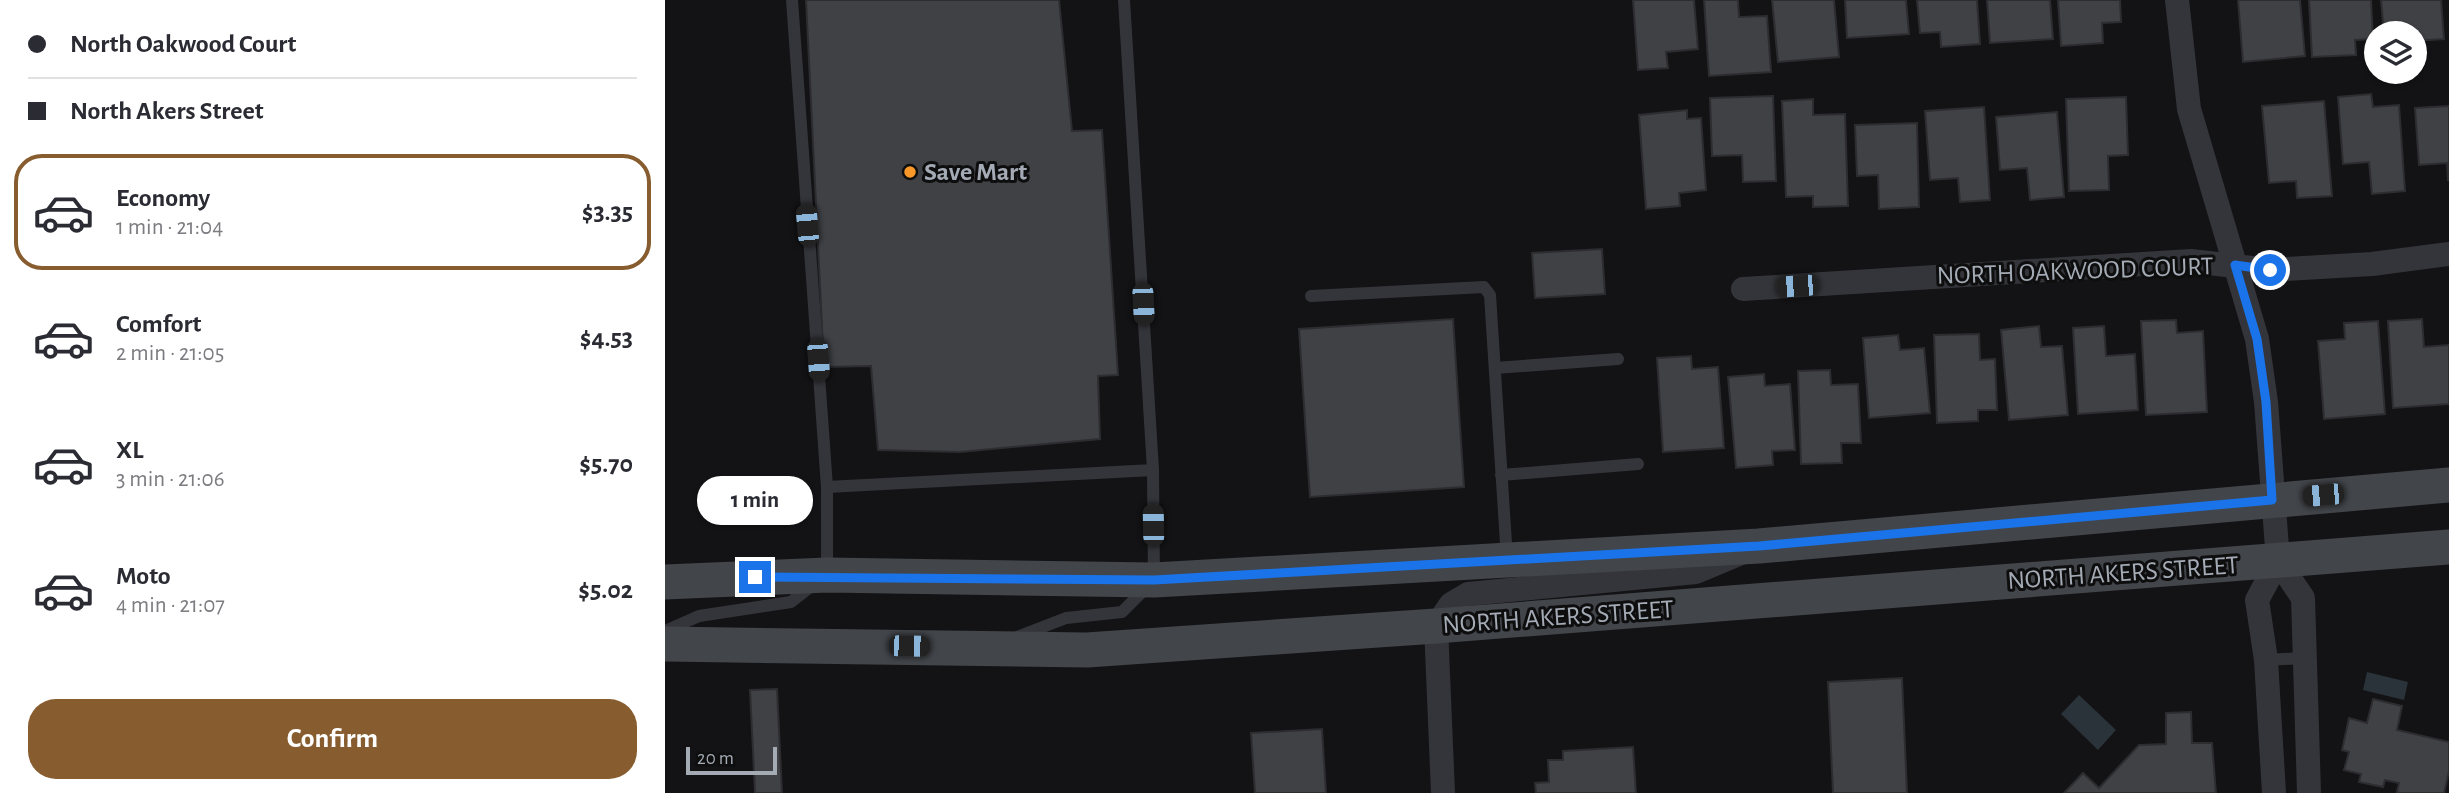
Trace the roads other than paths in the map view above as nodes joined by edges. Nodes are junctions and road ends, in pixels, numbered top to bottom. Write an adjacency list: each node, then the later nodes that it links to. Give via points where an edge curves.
1 (792, 0): 14 (lane)
2 (1124, 0): 11 (lane)
3 (2177, 0): 5 (street, via 2189,109)
4 (2449, 254): 5 (street, NORTH OAKWOOD COURT, via 2270,270)
5 (2235, 265): 6 (street, NORTH OAKWOOD COURT, via 2191,261); 15 (street, via 2257,339)
6 (1743, 289)
7 (1311, 296): 9 (lane, via 1483,287 1490,295)
8 (1618, 359): 9 (lane)
9 (1495, 368): 12 (lane)
10 (1638, 464): 12 (lane)
11 (1153, 470): 14 (lane); 21 (lane)
12 (1501, 475): 18 (lane)
13 (2449, 485): 15 (main road)
14 (827, 487): 20 (lane)
15 (2272, 500): 16 (main road); 19 (street)
16 (1759, 546): 18 (main road); 23 (street, via 1696,572 1468,594 1451,604)
17 (2449, 547): 19 (main road, NORTH AKERS STREET)
18 (1507, 560): 21 (main road)
19 (2278, 561): 23 (main road, NORTH AKERS STREET); 27 (street, via 2303,598); 28 (street, via 2257,600)
20 (827, 575): 21 (main road); 22 (main road); 24 (lane, via 791,602 699,616)
21 (1154, 580): 26 (lane, via 1122,612 1066,618)
22 (665, 582)
23 (1436, 626): 26 (main road, NORTH AKERS STREET, via 1087,650); 29 (street)
24 (665, 631)
25 (665, 643): 26 (main road, NORTH AKERS STREET)
26 (990, 648)
27 (2302, 658): 28 (lane); 31 (street)
28 (2266, 660): 30 (street)
29 (1443, 793)
30 (2274, 793)
31 (2309, 793)

